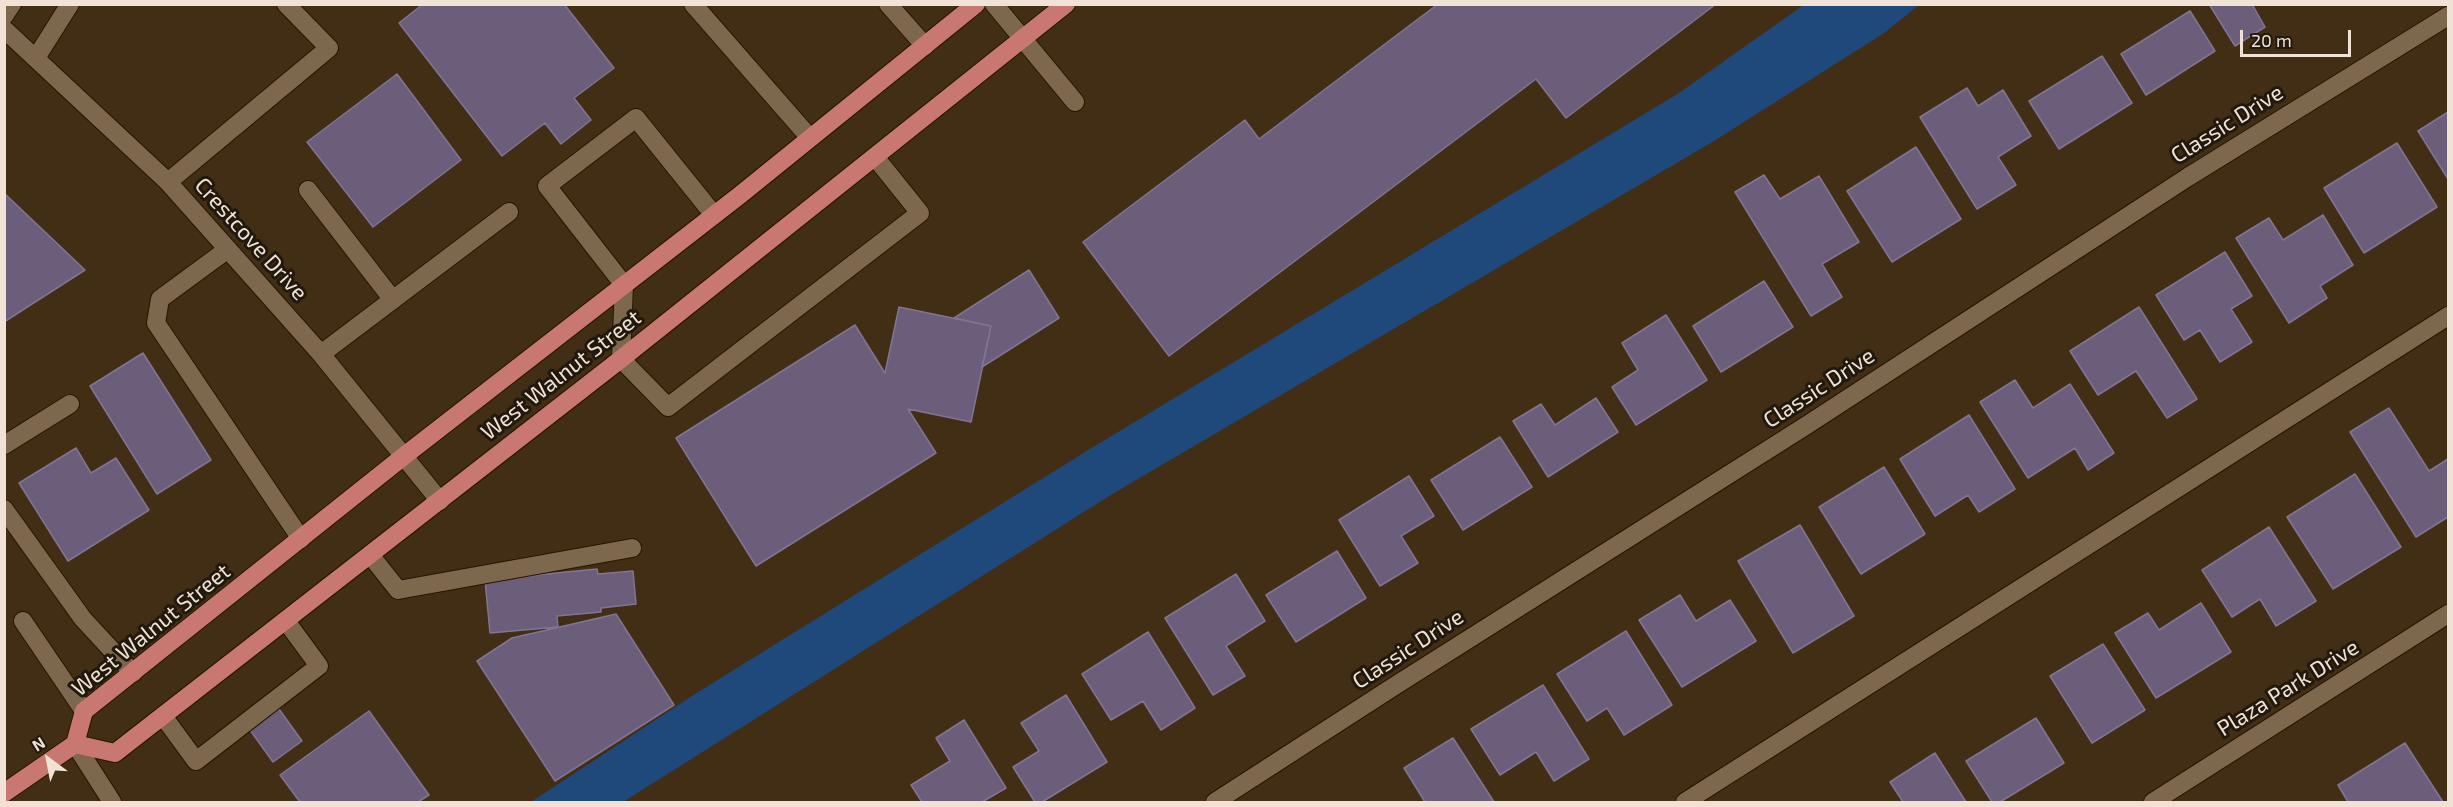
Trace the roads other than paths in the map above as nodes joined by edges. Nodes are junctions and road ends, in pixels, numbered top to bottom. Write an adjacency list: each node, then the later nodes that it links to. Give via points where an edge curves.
1 (12, 4): 9 (street)
2 (70, 4): 14 (street)
3 (693, 4): 16 (street)
4 (888, 4): 13 (street)
5 (976, 4): 13 (main road, West Walnut Street)
6 (994, 4): 12 (street)
7 (1066, 4): 12 (main road, West Walnut Street)
8 (290, 6): 18 (street, via 329,48)
9 (4, 16)
10 (2448, 16): 45 (street, Classic Drive, via 2188,177)
11 (4, 29): 14 (street, Crestcove Drive)
12 (1023, 39): 15 (street); 17 (main road, West Walnut Street)
13 (926, 46): 16 (main road, West Walnut Street)
14 (36, 58): 18 (street, Crestcove Drive)
15 (1075, 102)
16 (810, 138): 21 (main road, West Walnut Street)
17 (875, 157): 27 (main road, West Walnut Street); 27 (street, via 920,213 668,407)
18 (168, 182): 22 (street, Crestcove Drive)
19 (308, 190): 24 (street)
20 (509, 212): 24 (street)
21 (714, 214): 23 (main road, West Walnut Street); 23 (street, via 636,118 547,186)
22 (228, 249): 26 (street, Crestcove Drive); 33 (street, via 160,299 156,323)
23 (624, 285): 27 (street); 30 (main road, West Walnut Street)
24 (393, 300): 26 (street)
25 (2448, 315): 46 (street)
26 (321, 354): 30 (street, Crestcove Drive)
27 (621, 359): 31 (main road, West Walnut Street)
28 (70, 404): 29 (street)
29 (4, 445)
30 (404, 456): 31 (street, Crestcove Drive); 33 (main road, West Walnut Street)
31 (440, 501): 35 (main road, West Walnut Street)
32 (4, 509): 39 (street, via 83,619)
33 (301, 539): 39 (main road, West Walnut Street)
34 (632, 548): 35 (street, via 398,590)
35 (371, 556): 38 (main road, West Walnut Street)
36 (2448, 614): 47 (street, Plaza Park Drive)
37 (23, 621): 40 (street)
38 (286, 621): 41 (main road, West Walnut Street); 41 (street, via 319,666 310,674 196,761)
39 (133, 673): 40 (main road, West Walnut Street)
40 (84, 711): 42 (main road, West Walnut Street)
41 (163, 716): 42 (main road, West Walnut Street, via 115,753)
42 (75, 744): 43 (main road); 44 (street)
43 (5, 790)
44 (112, 802)
45 (1215, 802)
46 (1685, 802)
47 (2153, 802)

